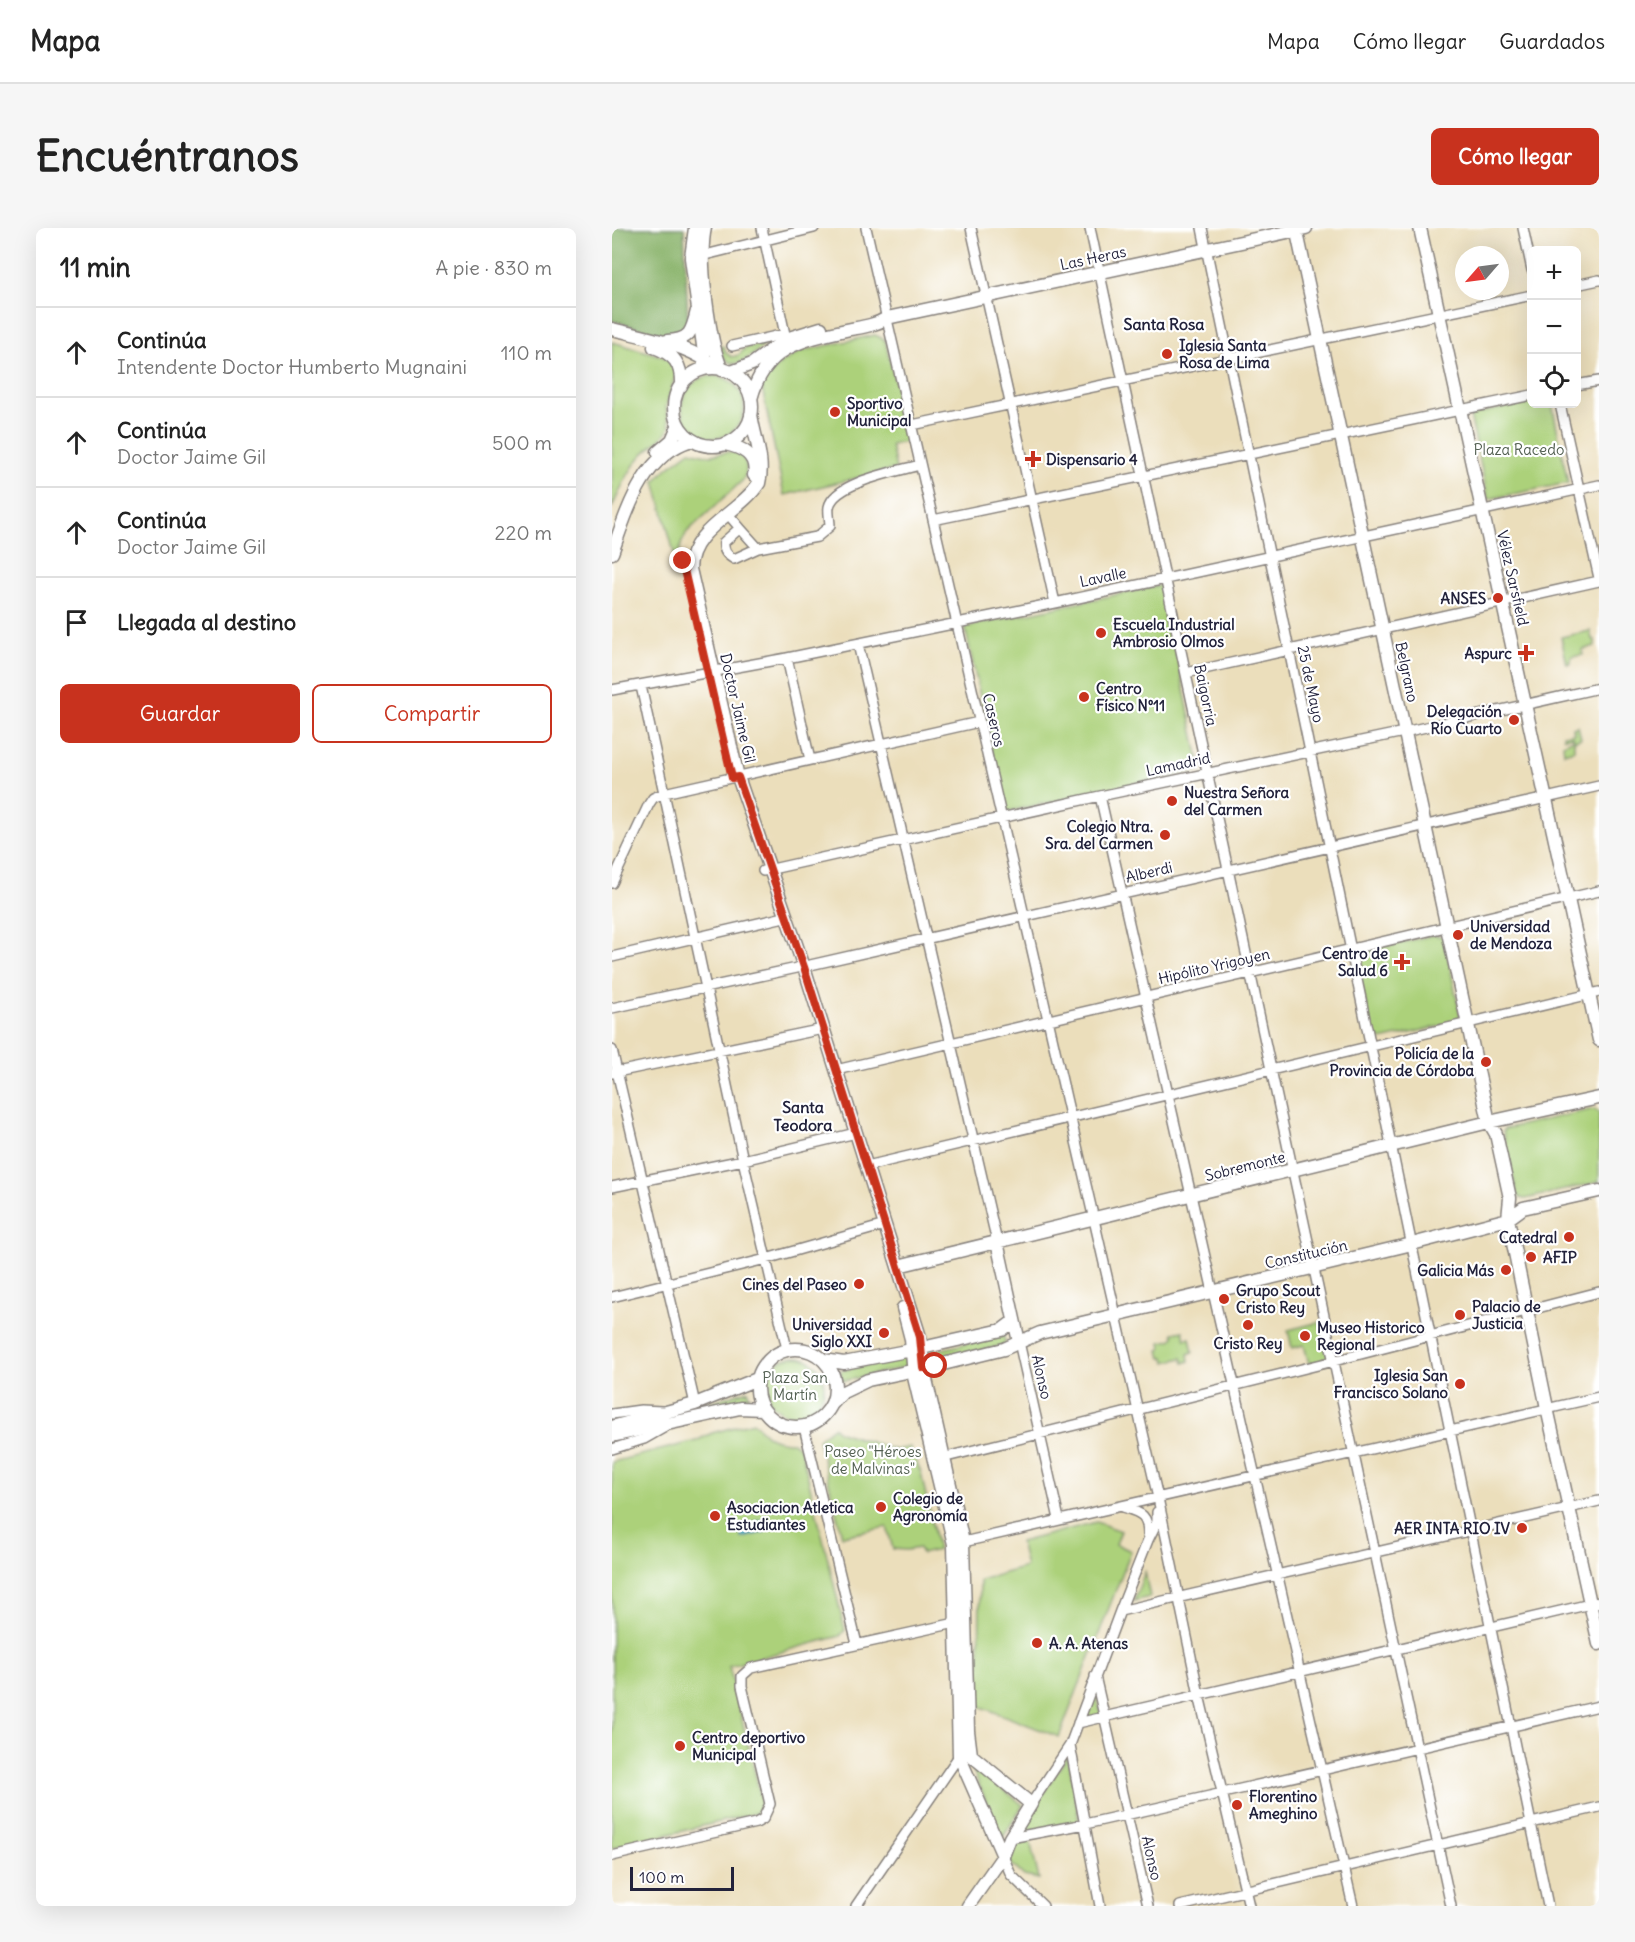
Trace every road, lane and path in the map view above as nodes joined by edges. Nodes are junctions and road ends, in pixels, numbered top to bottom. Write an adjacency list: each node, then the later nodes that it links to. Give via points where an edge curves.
1 (695, 228): 15 (main road)
2 (705, 228): 15 (main road)
3 (762, 228): 12 (street)
4 (814, 228): 12 (street)
5 (866, 228): 23 (street, Caseros)
6 (971, 228): 19 (street)
7 (1090, 228): 16 (street, Baigorria)
8 (1202, 228): 14 (street, 25 de Mayo)
9 (1420, 228): 22 (main road, Vélez Sarsfield)
10 (1523, 228): 13 (street)
11 (1299, 229): 14 (main road, Las Heras); 29 (main road, Belgrano)
12 (765, 241): 15 (street); 26 (street)
13 (1527, 247)
14 (1207, 249): 16 (main road, Las Heras); 31 (street, 25 de Mayo)
15 (696, 257): 21 (main road); 33 (main road, via 715,352)
16 (1100, 272): 19 (main road, Las Heras); 35 (street, Baigorria)
17 (1599, 280): 18 (street)
18 (1581, 284)
19 (986, 296): 23 (main road, Las Heras); 40 (street)
20 (1527, 297): 22 (street)
21 (698, 307): 28 (main road, via 689,335 679,341); 32 (main road)
22 (1439, 315): 29 (street); 42 (main road, Vélez Sarsfield)
23 (886, 318): 26 (main road, Las Heras, via 875,316); 39 (main road, Las Heras, via 877,324 789,346 759,374); 44 (street, Caseros)
24 (612, 329): 27 (main road)
25 (612, 335): 27 (main road)
26 (786, 337): 30 (street, Las Heras); 33 (main road, Las Heras, via 752,364)
27 (645, 341): 28 (main road); 37 (main road, via 674,357 681,369)
28 (660, 341): 32 (main road)
29 (1320, 341): 31 (street); 46 (main road, Belgrano)
30 (732, 346)
31 (1228, 360): 35 (street); 49 (street, 25 de Mayo)
32 (704, 364): 33 (main road); 37 (main road)
33 (723, 370): 39 (main road, via 740,379)
34 (1599, 381): 36 (street)
35 (1124, 382): 40 (street); 51 (street, Baigorria)
36 (1581, 385)
37 (681, 386): 45 (main road, via 674,400)
38 (1527, 395): 42 (street)
39 (751, 399): 43 (main road)
40 (1010, 405): 44 (street); 54 (street)
41 (1561, 408): 53 (street)
42 (1460, 409): 46 (street); 55 (main road, Vélez Sarsfield)
43 (751, 414): 48 (main road, via 742,433); 56 (main road, Doctor Jaime Gil, via 762,472 755,488)
44 (912, 425): 50 (street, Caseros)
45 (678, 426): 47 (main road); 59 (main road, via 672,440 636,475)
46 (1340, 434): 49 (street); 60 (main road, Belgrano)
47 (692, 440): 48 (main road, via 703,445); 62 (main road, via 679,445 643,479)
48 (725, 444): 73 (main road, Doctor Jaime Gil, via 749,454 755,471 748,485 692,538 684,554 684,570)
49 (1247, 453): 51 (street); 63 (street, 25 de Mayo)
50 (920, 465): 57 (street, Caseros); 61 (street, via 845,488 829,506 830,526 818,537)
51 (1142, 474): 54 (street); 64 (street, Baigorria)
52 (1599, 486): 53 (street, Lavalle)
53 (1580, 489): 55 (street, Lavalle); 65 (street)
54 (1031, 499): 57 (street); 67 (street)
55 (1482, 510): 60 (street, Lavalle); 66 (main road, Vélez Sarsfield)
56 (728, 514): 58 (street); 73 (main road, Doctor Jaime Gil, via 694,547 690,562)
57 (933, 519): 68 (street, Caseros)
58 (740, 528): 61 (street); 61 (street, via 724,542 728,555 734,559)
59 (612, 530)
60 (1363, 537): 63 (street, Lavalle); 69 (main road, Belgrano)
61 (758, 548)
62 (612, 554)
63 (1269, 556): 64 (street, Lavalle); 71 (street, 25 de Mayo)
64 (1165, 579): 67 (street, Lavalle); 74 (street, Baigorria)
65 (1599, 580): 66 (street)
66 (1503, 602): 69 (street); 78 (main road, Vélez Sarsfield)
67 (1055, 603): 68 (street, Lavalle)
68 (957, 623): 70 (street, Lavalle); 79 (street, Caseros)
69 (1382, 628): 71 (street); 80 (main road, Belgrano)
70 (858, 644): 72 (street, Lavalle); 81 (street)
71 (1289, 651): 74 (street); 82 (street, 25 de Mayo)
72 (787, 658): 73 (street, Lavalle); 83 (street)
73 (710, 673): 75 (street, Lavalle); 85 (main road, Doctor Jaime Gil)
74 (1186, 673): 84 (street, Baigorria)
75 (640, 686): 77 (street, Lavalle); 87 (street)
76 (1599, 688): 78 (street, Lamadrid)
77 (612, 690)
78 (1525, 705): 80 (street, Lamadrid); 89 (main road, Vélez Sarsfield)
79 (979, 722): 81 (street); 90 (street, Caseros)
80 (1404, 732): 82 (street, Lamadrid); 91 (main road, Belgrano)
81 (881, 744): 83 (street); 92 (street)
82 (1310, 752): 84 (street, Lamadrid); 93 (street, 25 de Mayo)
83 (810, 760): 85 (street)
84 (1208, 773): 88 (street, Lamadrid); 94 (street, Baigorria)
85 (735, 778): 87 (street); 95 (main road, Doctor Jaime Gil)
86 (1599, 786): 89 (street, Alberdi)
87 (664, 793): 96 (street, via 649,804); 103 (street)
88 (1100, 796): 90 (street, Lamadrid); 98 (street)
89 (1544, 798): 91 (street, Alberdi); 99 (main road, Vélez Sarsfield)
90 (1002, 819): 92 (street, Lamadrid); 100 (street, Caseros)
91 (1425, 825): 93 (street, Alberdi); 102 (main road, Belgrano)
92 (904, 839): 95 (street, Lamadrid); 104 (street)
93 (1330, 848): 94 (street, Alberdi); 105 (street, 25 de Mayo)
94 (1228, 870): 98 (street, Alberdi); 108 (street, Baigorria)
95 (767, 871): 101 (main road, Doctor Jaime Gil); 107 (main road, Doctor Jaime Gil)
96 (612, 883)
97 (1599, 891): 99 (street, Hipólito Yrigoyen)
98 (1122, 894): 100 (street, Alberdi); 111 (street)
99 (1567, 898): 102 (street, Hipólito Yrigoyen); 110 (main road, Vélez Sarsfield)
100 (1024, 916): 104 (street, Alberdi); 113 (street, Caseros)
101 (780, 918): 103 (street); 107 (main road, Doctor Jaime Gil)
102 (1447, 926): 105 (street, Hipólito Yrigoyen); 114 (main road, Belgrano)
103 (696, 938): 106 (street); 109 (street)
104 (927, 938): 107 (street, Alberdi); 117 (street)
105 (1352, 950): 108 (street, Hipólito Yrigoyen); 118 (street, 25 de Mayo)
106 (612, 957)
107 (800, 968): 109 (street, Alberdi); 115 (main road, Doctor Jaime Gil)
108 (1249, 973): 111 (street, Hipólito Yrigoyen); 121 (street, Baigorria)
109 (706, 987): 112 (street, Alberdi); 120 (street)
110 (1594, 993): 114 (street); 116 (main road, Vélez Sarsfield)
111 (1145, 998): 113 (street, Hipólito Yrigoyen); 124 (street)
112 (612, 1008)
113 (1047, 1021): 117 (street, Hipólito Yrigoyen); 126 (street, Caseros)
114 (1467, 1023): 118 (street); 127 (main road, Belgrano)
115 (820, 1030): 120 (street); 122 (main road, Doctor Jaime Gil); 128 (main road, Doctor Jaime Gil)
116 (1599, 1040)
117 (952, 1044): 122 (street, Hipólito Yrigoyen); 129 (street)
118 (1371, 1046): 121 (street); 130 (street, 25 de Mayo)
119 (612, 1050): 123 (street)
120 (720, 1050): 123 (street); 131 (street)
121 (1271, 1069): 124 (street); 133 (street, Baigorria)
122 (836, 1070): 128 (main road, Doctor Jaime Gil)
123 (614, 1073): 134 (street)
124 (1168, 1095): 126 (street); 137 (street)
125 (1599, 1098): 127 (main road, Sobremonte)
126 (1070, 1118): 129 (street); 138 (street, Caseros)
127 (1489, 1122): 130 (main road, Sobremonte); 139 (main road, Belgrano, via 1496,1134 1510,1198)
128 (852, 1134): 131 (street); 132 (main road, Doctor Jaime Gil); 140 (main road, Doctor Jaime Gil)
129 (975, 1141): 132 (street); 141 (street)
130 (1391, 1146): 133 (main road, Sobremonte); 142 (street, 25 de Mayo)
131 (743, 1160): 134 (street); 143 (street)
132 (867, 1166): 140 (main road, Doctor Jaime Gil)
133 (1292, 1169): 137 (main road, Sobremonte); 145 (street, Baigorria)
134 (642, 1182): 135 (street); 146 (street)
135 (612, 1187)
136 (1599, 1191): 139 (main road, Constitución, via 1523,1208)
137 (1190, 1194): 138 (main road, Sobremonte); 147 (street)
138 (1093, 1218): 141 (main road, Sobremonte); 151 (street, Caseros)
139 (1508, 1219): 142 (main road, Constitución); 150 (main road, Belgrano)
140 (882, 1226): 143 (street); 144 (main road, Doctor Jaime Gil); 155 (main road, via 909,1331)
141 (997, 1242): 144 (main road, Sobremonte); 152 (main road, Alonso)
142 (1412, 1244): 145 (main road, Constitución); 153 (street, 25 de Mayo)
143 (766, 1259): 146 (street); 156 (street)
144 (898, 1266): 155 (main road, Doctor Jaime Gil)
145 (1314, 1267): 147 (main road, Constitución); 158 (street, Baigorria)
146 (667, 1283): 149 (street); 163 (street)
147 (1213, 1291): 151 (main road, Constitución); 161 (street)
148 (1599, 1292): 150 (street)
149 (612, 1297)
150 (1528, 1311): 153 (street); 165 (main road, Belgrano)
151 (1115, 1314): 154 (main road, Constitución); 167 (street, Caseros)
152 (1014, 1321): 154 (main road, Alonso); 155 (main road, via 1002,1330)
153 (1432, 1335): 158 (street); 172 (street, 25 de Mayo)
154 (1019, 1342): 159 (main road, Constitución); 173 (street, Alonso)
155 (917, 1348): 157 (main road, via 844,1363); 159 (main road)
156 (787, 1349): 157 (main road, via 806,1351); 160 (main road, via 766,1362)
157 (824, 1360): 164 (main road, via 834,1381)
158 (1334, 1362): 161 (street); 176 (street, Baigorria)
159 (918, 1369): 164 (main road, Constitución, via 868,1380 843,1392); 177 (main road)
160 (757, 1379): 163 (main road); 166 (main road, via 757,1398)
161 (1234, 1385): 167 (street); 178 (street)
162 (1599, 1397): 165 (street)
163 (694, 1404): 169 (main road)
164 (832, 1404): 171 (main road, via 820,1419)
165 (1547, 1408): 172 (street); 182 (main road, Belgrano)
166 (762, 1409): 169 (main road); 171 (main road, via 780,1425)
167 (1137, 1410): 173 (street); 179 (street, Caseros)
168 (612, 1414): 169 (street, via 641,1410)
169 (670, 1417): 170 (main road); 174 (main road); 175 (street, via 644,1439)
170 (612, 1427)
171 (804, 1427): 194 (street)
172 (1449, 1431): 176 (street); 184 (street, 25 de Mayo)
173 (1040, 1435): 177 (street); 183 (street, Alonso)
174 (612, 1436)
175 (612, 1449)
176 (1353, 1453): 178 (street); 187 (street, Baigorria)
177 (938, 1459): 186 (main road)
178 (1255, 1476): 179 (street); 188 (street)
179 (1158, 1498): 181 (street); 185 (street, via 1156,1522); 189 (street, Caseros)
180 (1599, 1501): 182 (street)
181 (1121, 1506): 183 (street); 185 (street, via 1145,1517)
182 (1570, 1507): 184 (street); 190 (main road, Belgrano)
183 (1059, 1519): 186 (street)
184 (1469, 1530): 187 (street); 193 (street, 25 de Mayo)
185 (1148, 1539): 191 (street)
186 (958, 1543): 192 (main road)
187 (1374, 1553): 188 (street); 196 (street, Baigorria)
188 (1276, 1576): 189 (street); 197 (street)
189 (1179, 1597): 191 (street); 199 (street, Caseros)
190 (1595, 1603): 193 (street); 195 (main road, Belgrano)
191 (1120, 1611): 198 (street)
192 (961, 1622): 194 (street); 206 (main road, via 968,1731)
193 (1490, 1628): 196 (street); 203 (street, 25 de Mayo)
194 (857, 1644): 217 (street, via 751,1668 742,1676 770,1803 763,1819)
195 (1599, 1644)
196 (1395, 1649): 197 (street); 205 (street, Baigorria)
197 (1299, 1672): 199 (street); 207 (street)
198 (1095, 1676): 201 (street, Alonso); 202 (street)
199 (1199, 1695): 201 (street); 208 (street, Caseros)
200 (1599, 1706): 203 (street)
201 (1104, 1718): 202 (street); 211 (street, Alonso)
202 (1078, 1723): 204 (street)
203 (1510, 1726): 205 (street); 212 (street, 25 de Mayo)
204 (1070, 1745): 209 (street); 213 (street)
205 (1416, 1748): 207 (street); 215 (street, Baigorria)
206 (965, 1755): 209 (main road); 216 (main road); 220 (street)
207 (1322, 1770): 208 (street); 218 (street)
208 (1223, 1793): 211 (street); 219 (street, Caseros)
209 (1031, 1804): 214 (main road)
210 (1599, 1807): 212 (street)
211 (1127, 1815): 213 (street); 225 (street, Alonso)
212 (1530, 1822): 215 (street); 230 (street, 25 de Mayo)
213 (1085, 1824): 214 (street); 224 (street)
214 (1010, 1838): 216 (main road)
215 (1437, 1845): 218 (street); 229 (street, Baigorria)
216 (1001, 1852): 221 (main road); 222 (main road); 223 (street, via 1011,1875)
217 (612, 1856)
218 (1345, 1866): 219 (street); 228 (street)
219 (1246, 1890): 226 (street); 227 (street, Caseros)
220 (857, 1906)
221 (958, 1906)
222 (968, 1906)
223 (1043, 1906)
224 (1100, 1906)
225 (1148, 1906)
226 (1180, 1906)
227 (1249, 1906)
228 (1353, 1906)
229 (1451, 1906)
230 (1548, 1906)

